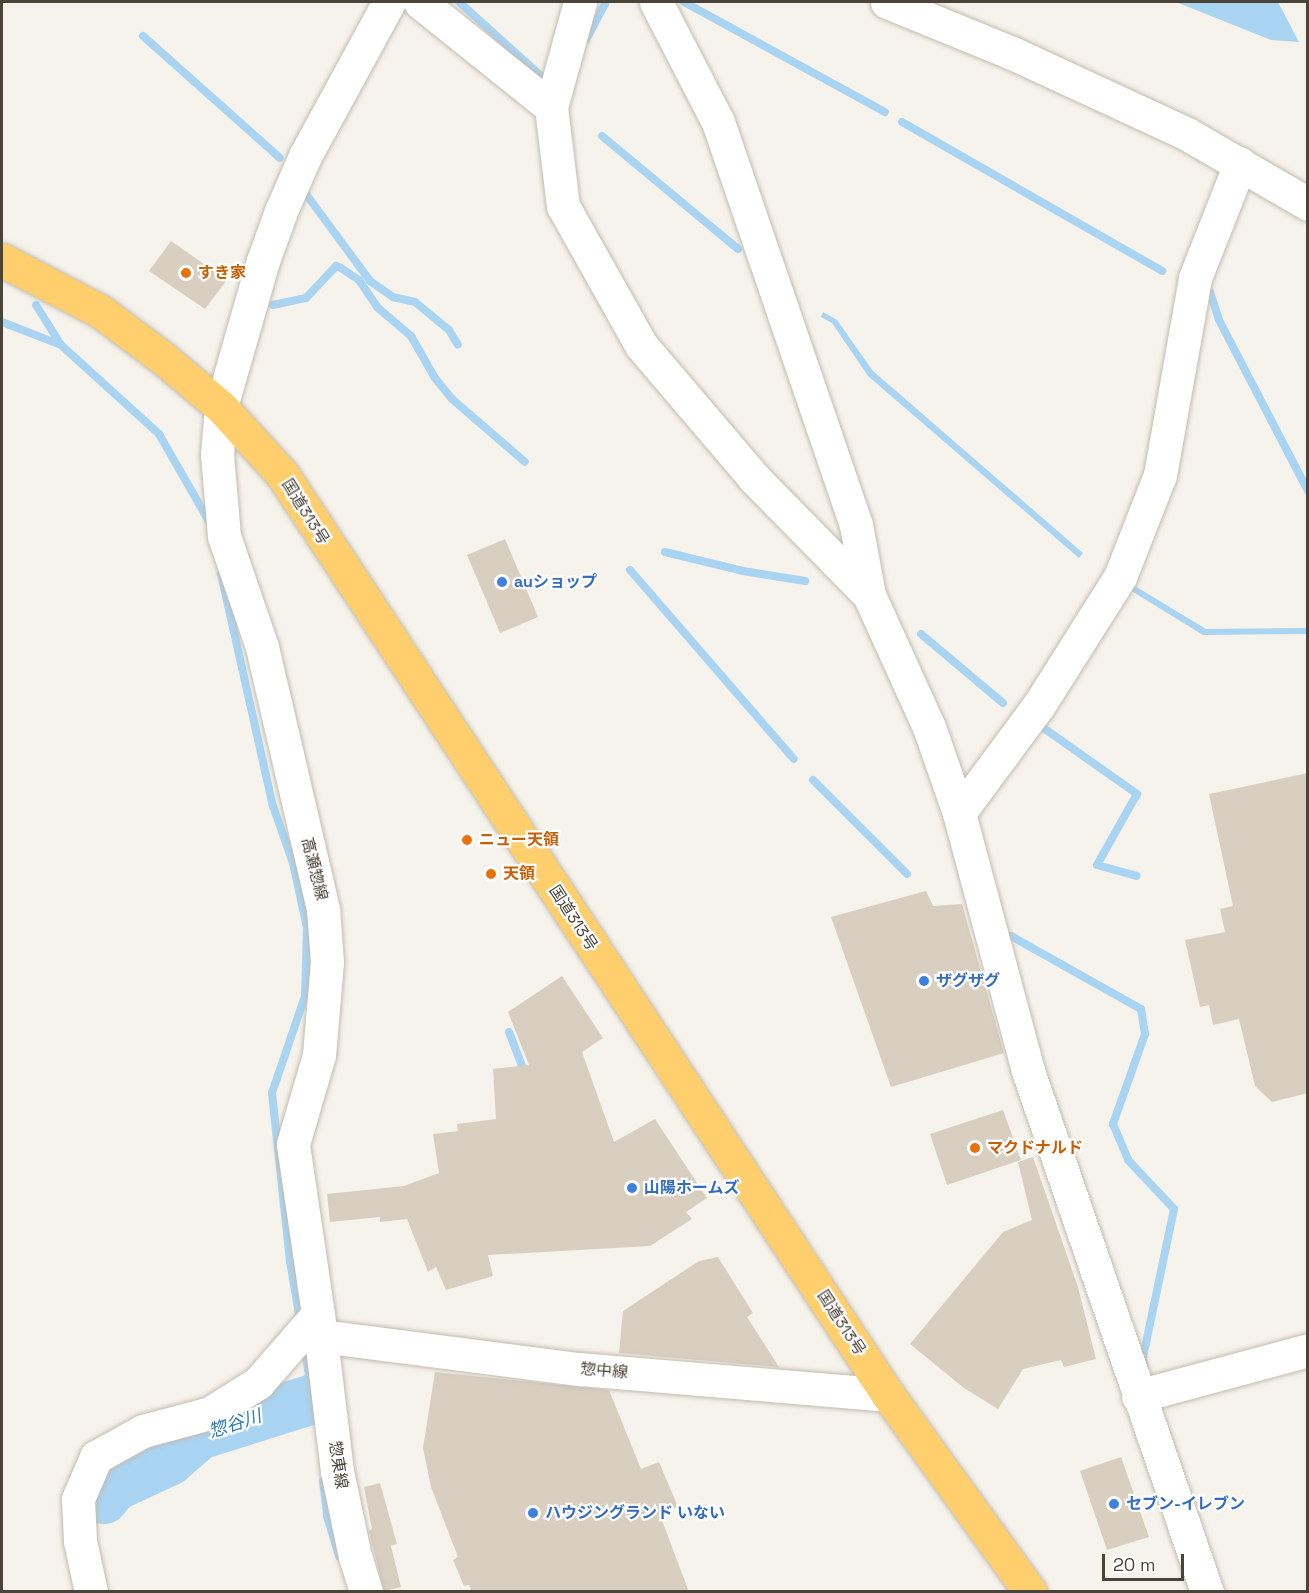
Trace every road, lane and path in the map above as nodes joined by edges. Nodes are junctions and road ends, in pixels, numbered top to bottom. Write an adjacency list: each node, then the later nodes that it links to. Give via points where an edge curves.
1 (389, 2): 10 (street, 高瀬惣線, via 305,156 281,211)
2 (420, 2): 6 (street)
3 (580, 2): 6 (street)
4 (656, 2): 11 (street, via 718,122 856,525)
5 (887, 2): 7 (street, via 1094,91 1187,134)
6 (550, 107): 11 (street, via 563,206 641,345 754,478)
7 (1240, 164): 8 (street); 12 (street, via 1195,278 1160,475 1120,577 1039,705)
8 (1308, 204)
9 (2, 260): 10 (highway, 国道313号, via 100,311)
10 (221, 407): 13 (street, 高瀬惣線, via 217,455 224,536 262,646 323,909 327,962 320,1055 293,1144); 15 (highway, 国道313号, via 282,474)
11 (869, 595): 12 (street, via 929,727)
12 (959, 813): 16 (street, via 1028,1071)
13 (320, 1325): 15 (street, 惣中線, via 580,1369); 17 (street, via 258,1383 210,1413 143,1431 96,1457 78,1499 80,1541); 18 (street, 惣東線, via 337,1472)
14 (1308, 1350): 16 (street)
15 (888, 1395): 19 (highway, 国道313号)
16 (1138, 1396): 20 (street)
17 (91, 1592)
18 (366, 1592)
19 (1030, 1592)
20 (1207, 1592)

